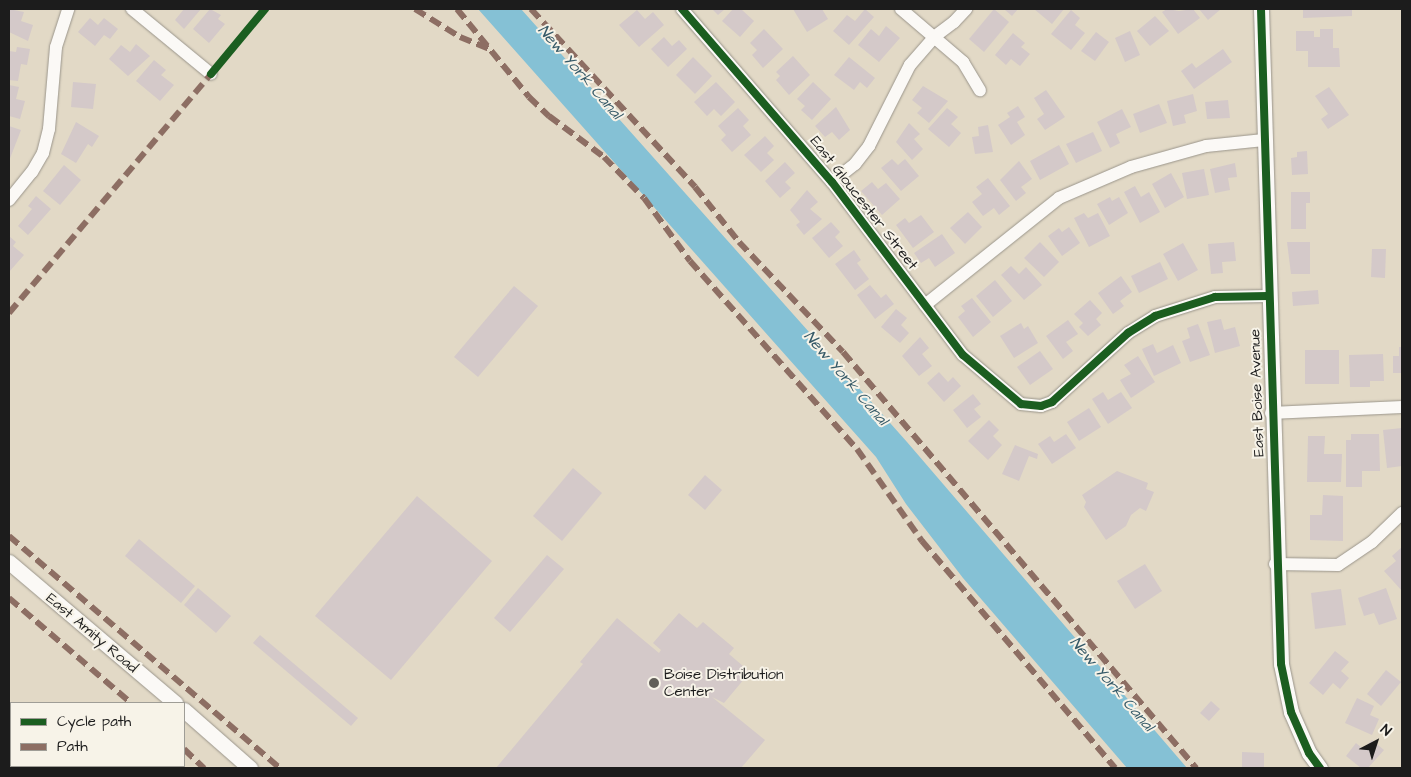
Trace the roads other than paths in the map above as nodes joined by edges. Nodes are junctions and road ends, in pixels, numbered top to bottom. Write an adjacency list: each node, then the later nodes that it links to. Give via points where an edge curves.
1 (68, 9): 12 (street, via 56,47 43,153)
2 (132, 9): 8 (street)
3 (682, 9): 11 (street, East Gloucester Street)
4 (901, 9): 7 (street)
5 (966, 9): 7 (street)
6 (1261, 9): 10 (street, East Boise Avenue)
7 (934, 37): 9 (street, via 963,62); 11 (street, via 910,65 869,146 855,164)
8 (210, 74)
9 (980, 90)
10 (1264, 140): 13 (street, East Boise Avenue); 14 (street, via 1206,146 1131,166 1059,198)
11 (832, 182): 14 (street, East Gloucester Street)
12 (9, 200)
13 (1268, 296): 14 (street, East Gloucester Street, via 1215,297 1155,316 1128,333 1052,402 1028,406 1013,400 976,368); 16 (street, East Boise Avenue)
14 (925, 305)
15 (1402, 407): 16 (street)
16 (1271, 412): 19 (street, East Boise Avenue)
17 (1402, 513): 19 (street, via 1372,542 1338,566)
18 (9, 562): 20 (street, East Amity Road)
19 (1275, 564): 23 (street, East Boise Avenue, via 1281,664 1291,712 1309,753)
20 (175, 702)
21 (185, 711): 22 (street)
22 (250, 768)
23 (1320, 768)

